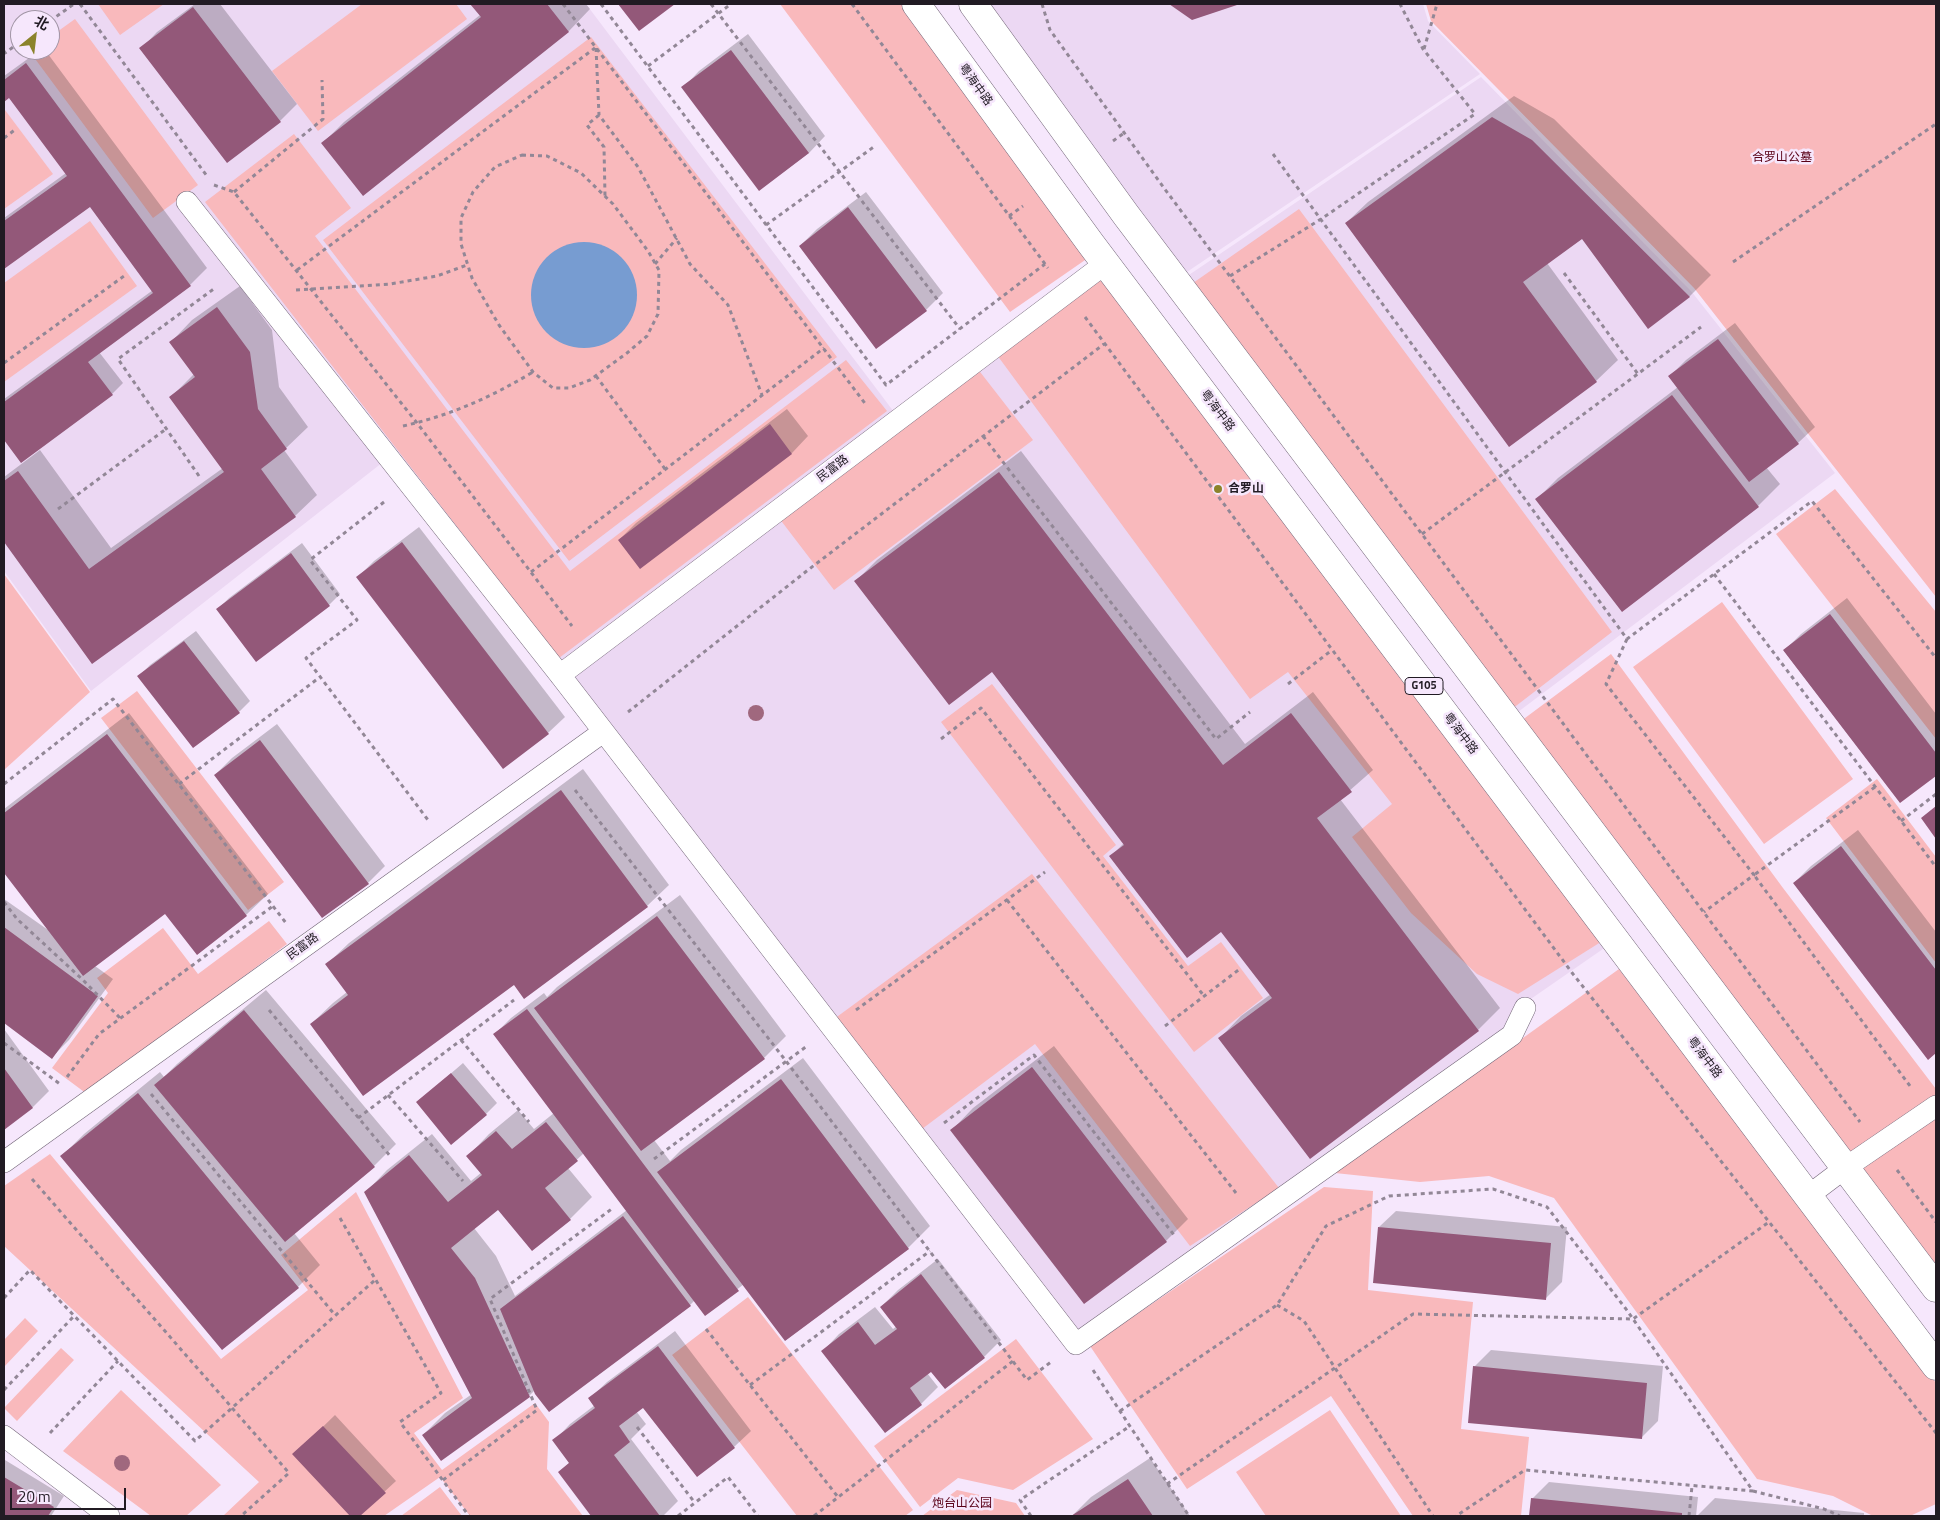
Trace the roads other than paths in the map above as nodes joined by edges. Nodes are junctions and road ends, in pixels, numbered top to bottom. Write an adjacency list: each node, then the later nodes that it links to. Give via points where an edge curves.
1 (916, 4): 4 (highway, 粤海中路 / G105)
2 (973, 4): 10 (highway, via 1126,215)
3 (187, 202): 5 (lane)
4 (1106, 264): 5 (lane, 民富路); 11 (highway, 粤海中路 / G105)
5 (560, 675): 6 (lane)
6 (603, 732): 7 (lane, via 1076,1344 1512,1035); 9 (lane, 民富路)
7 (1525, 1008)
8 (1932, 1108): 10 (lane)
9 (8, 1159)
10 (1845, 1168): 11 (lane); 12 (highway)
11 (1808, 1196): 13 (highway, 粤海中路 / G105)
12 (1936, 1288)
13 (1936, 1366)
14 (4, 1436): 15 (lane)
15 (109, 1516)

